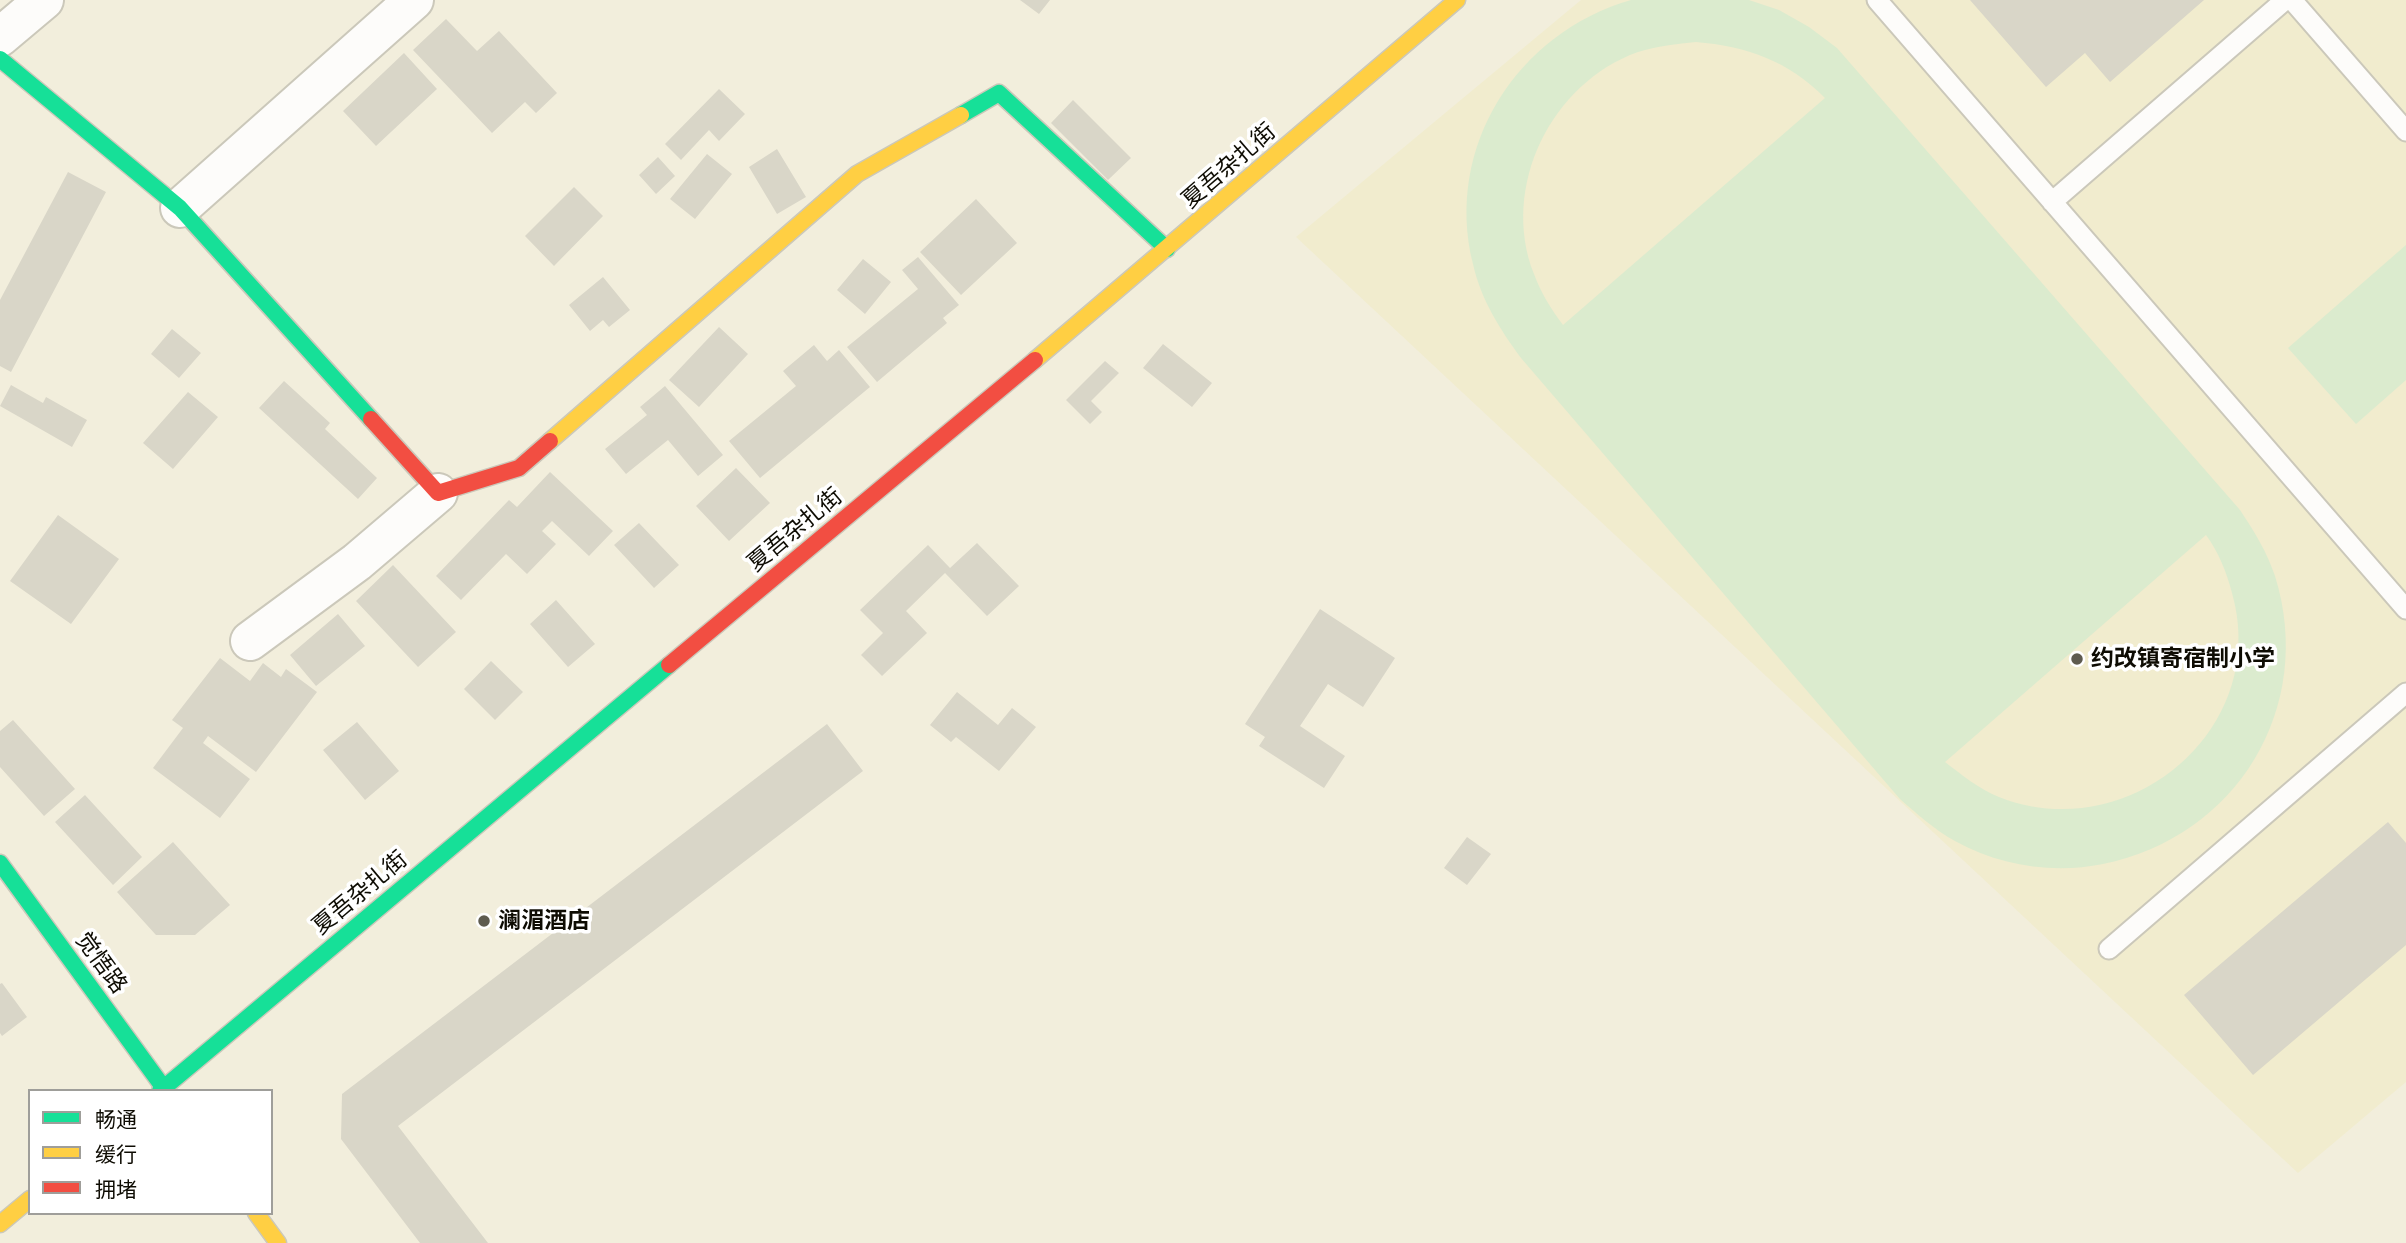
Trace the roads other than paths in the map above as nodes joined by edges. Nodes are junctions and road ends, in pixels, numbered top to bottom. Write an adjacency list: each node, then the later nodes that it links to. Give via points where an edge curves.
1 (44, 0): 7 (street)
2 (414, 0): 11 (street)
3 (1457, 0): 12 (street, 夏吾杂扎街)
4 (1877, 0): 10 (lane)
5 (2285, 0): 10 (lane)
6 (2292, 0): 9 (lane)
7 (0, 37)
8 (0, 59): 11 (street)
9 (2406, 131)
10 (2052, 202): 14 (lane)
11 (180, 208): 13 (street)
12 (1167, 249): 13 (street, via 999,93 857,174 519,468); 20 (street, 夏吾杂扎街)
13 (438, 493): 15 (street, via 357,562)
14 (2406, 609)
15 (250, 641)
16 (2406, 693): 18 (lane)
17 (0, 863): 19 (street, 觉悟路)
18 (2109, 949)
19 (162, 1089)
20 (164, 1089)
21 (28, 1201): 23 (street)
22 (257, 1215): 24 (street)
23 (0, 1224)
24 (278, 1243)

